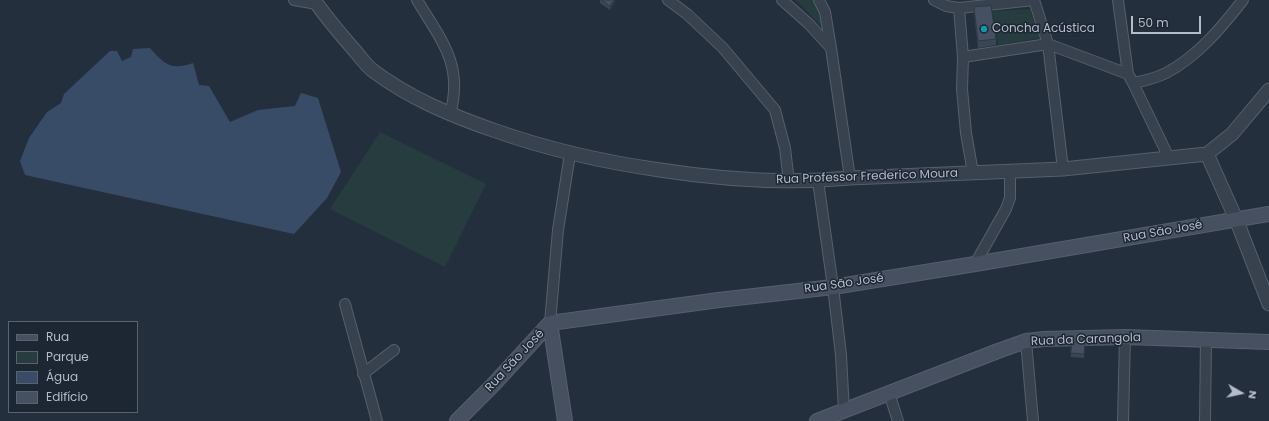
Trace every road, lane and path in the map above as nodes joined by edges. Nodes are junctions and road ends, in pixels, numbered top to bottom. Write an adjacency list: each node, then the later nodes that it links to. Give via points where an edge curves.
1 (294, 0): 10 (street)
2 (417, 0): 17 (street, via 446,47 453,68 455,86)
3 (668, 0): 26 (street, via 723,48 775,110 785,148)
4 (782, 0): 13 (street)
5 (819, 0): 13 (street, via 825,12)
6 (934, 0): 11 (street)
7 (1034, 0): 11 (street); 12 (street)
8 (1118, 0): 15 (street)
9 (1243, 0): 15 (street, via 1200,48 1165,74 1149,80)
10 (316, 2): 17 (street, Rua Professor Frederico Moura, via 370,69 399,89)
11 (958, 8): 14 (street)
12 (1048, 44): 14 (street); 15 (street); 21 (street)
13 (831, 48): 24 (street)
14 (963, 56): 23 (street, via 962,89)
15 (1130, 79): 20 (street)
16 (1269, 90): 19 (street, via 1232,134)
17 (450, 114): 18 (street, Rua Professor Frederico Moura)
18 (570, 154): 26 (street, Rua Professor Frederico Moura, via 720,178); 33 (street, via 558,230)
19 (1207, 154): 20 (street, Rua Professor Frederico Moura); 28 (street)
20 (1169, 158): 21 (street, Rua Professor Frederico Moura)
21 (1063, 169): 22 (street, Rua Professor Frederico Moura)
22 (1010, 171): 23 (street, Rua Professor Frederico Moura); 29 (street, via 1010,198 1006,209)
23 (973, 173): 24 (street, Rua Professor Frederico Moura)
24 (850, 178): 25 (street, Rua Professor Frederico Moura)
25 (818, 181): 26 (street, Rua Professor Frederico Moura); 30 (street)
26 (789, 182)
27 (1269, 214): 28 (main road, Rua São José)
28 (1236, 219): 29 (main road, Rua São José); 32 (street)
29 (976, 264): 30 (main road, Rua São José)
30 (833, 287): 33 (main road, Rua São José); 41 (street)
31 (345, 304): 39 (street)
32 (1269, 304)
33 (550, 323): 43 (main road, Rua São José); 44 (main road)
34 (1125, 338): 35 (main road, Rua da Carangola); 36 (main road, Rua da Carangola); 48 (street)
35 (1206, 340): 37 (main road, Rua da Carangola); 49 (street)
36 (1026, 341): 40 (main road, Rua da Carangola); 47 (street)
37 (1269, 342)
38 (394, 350): 39 (street)
39 (363, 374): 42 (street)
40 (888, 393): 41 (main road, Rua da Carangola); 46 (street)
41 (844, 411): 45 (main road, Rua da Carangola)
42 (377, 421)
43 (457, 421)
44 (565, 421)
45 (817, 421)
46 (898, 421)
47 (1033, 421)
48 (1123, 421)
49 (1205, 421)

